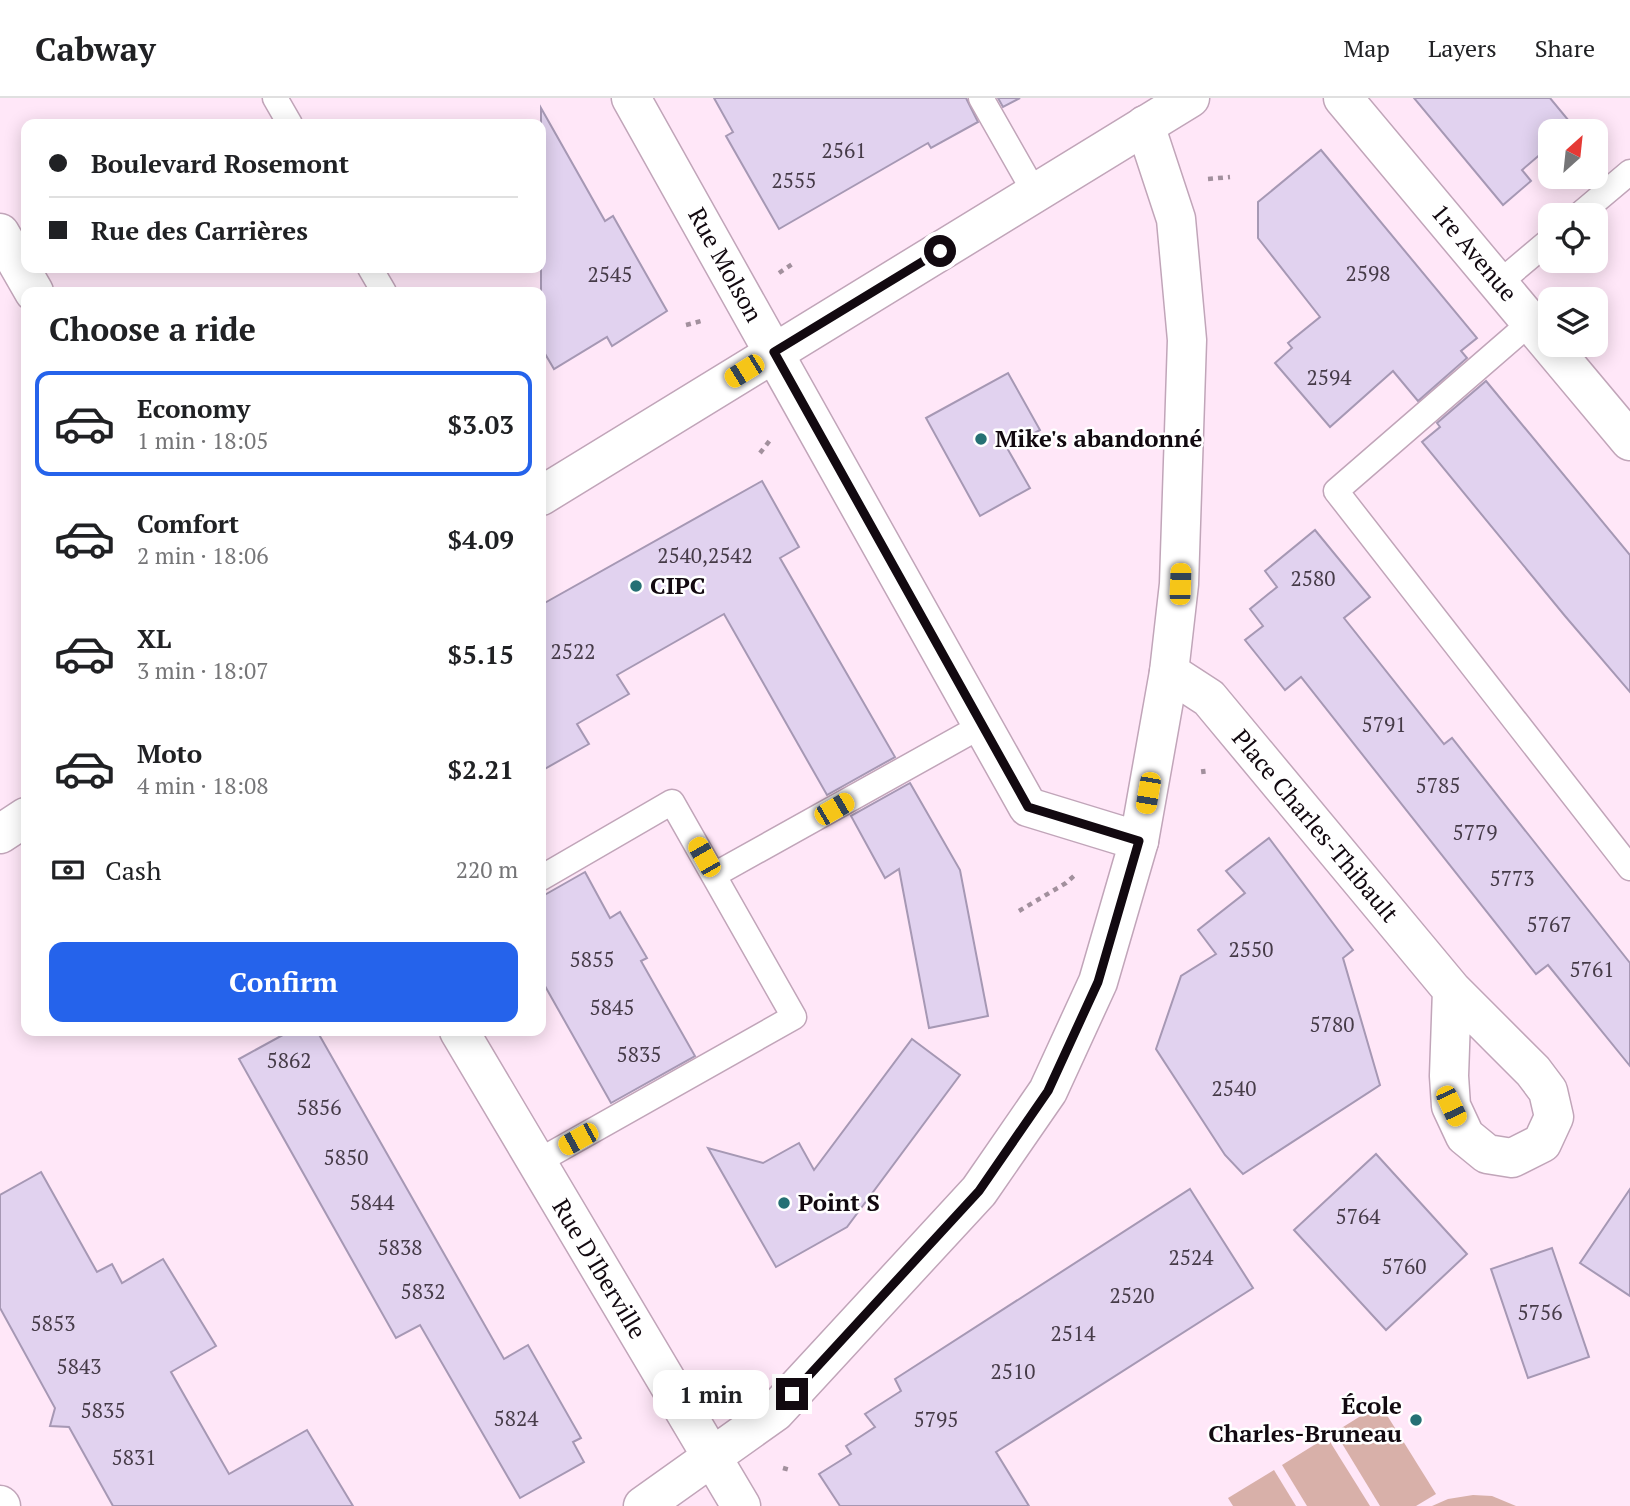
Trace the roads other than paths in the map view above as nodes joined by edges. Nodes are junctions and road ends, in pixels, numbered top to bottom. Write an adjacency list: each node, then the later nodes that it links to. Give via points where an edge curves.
1 (275, 98): 6 (lane)
2 (631, 98): 16 (street, Rue Molson)
3 (981, 98): 9 (lane)
4 (1190, 98): 7 (street)
5 (1343, 98): 14 (street, 1re Avenue)
6 (287, 119)
7 (1145, 125): 9 (street); 19 (street, via 1176,219 1187,340 1180,584)
8 (1630, 172): 10 (lane)
9 (1035, 193): 16 (street)
10 (1593, 203)
11 (0, 233): 13 (street)
12 (1538, 250): 14 (lane)
13 (21, 269)
14 (1499, 283): 15 (street, 1re Avenue)
15 (1531, 322): 17 (street, 1re Avenue); 24 (lane, via 1336,491)
16 (774, 352): 18 (street); 20 (street, Rue Molson)
17 (1630, 441)
18 (546, 493)
19 (1169, 672): 23 (street); 27 (street, Place Charles-Thibault, via 1209,698)
20 (983, 725): 23 (street, Rue Molson, via 1028,807); 26 (lane)
21 (21, 820): 22 (street)
22 (0, 834)
23 (1139, 841): 30 (street, via 1098,982 1048,1091 962,1210 775,1412)
24 (1630, 867)
25 (546, 875): 26 (lane, via 672,802)
26 (714, 876): 29 (lane, via 794,1017)
27 (1452, 990)
28 (461, 1036): 29 (street, Rue D'Iberville)
29 (537, 1162): 30 (street, Rue D'Iberville)
30 (713, 1458): 31 (street); 32 (street, Rue D'Iberville)
31 (643, 1506)
32 (741, 1506)

